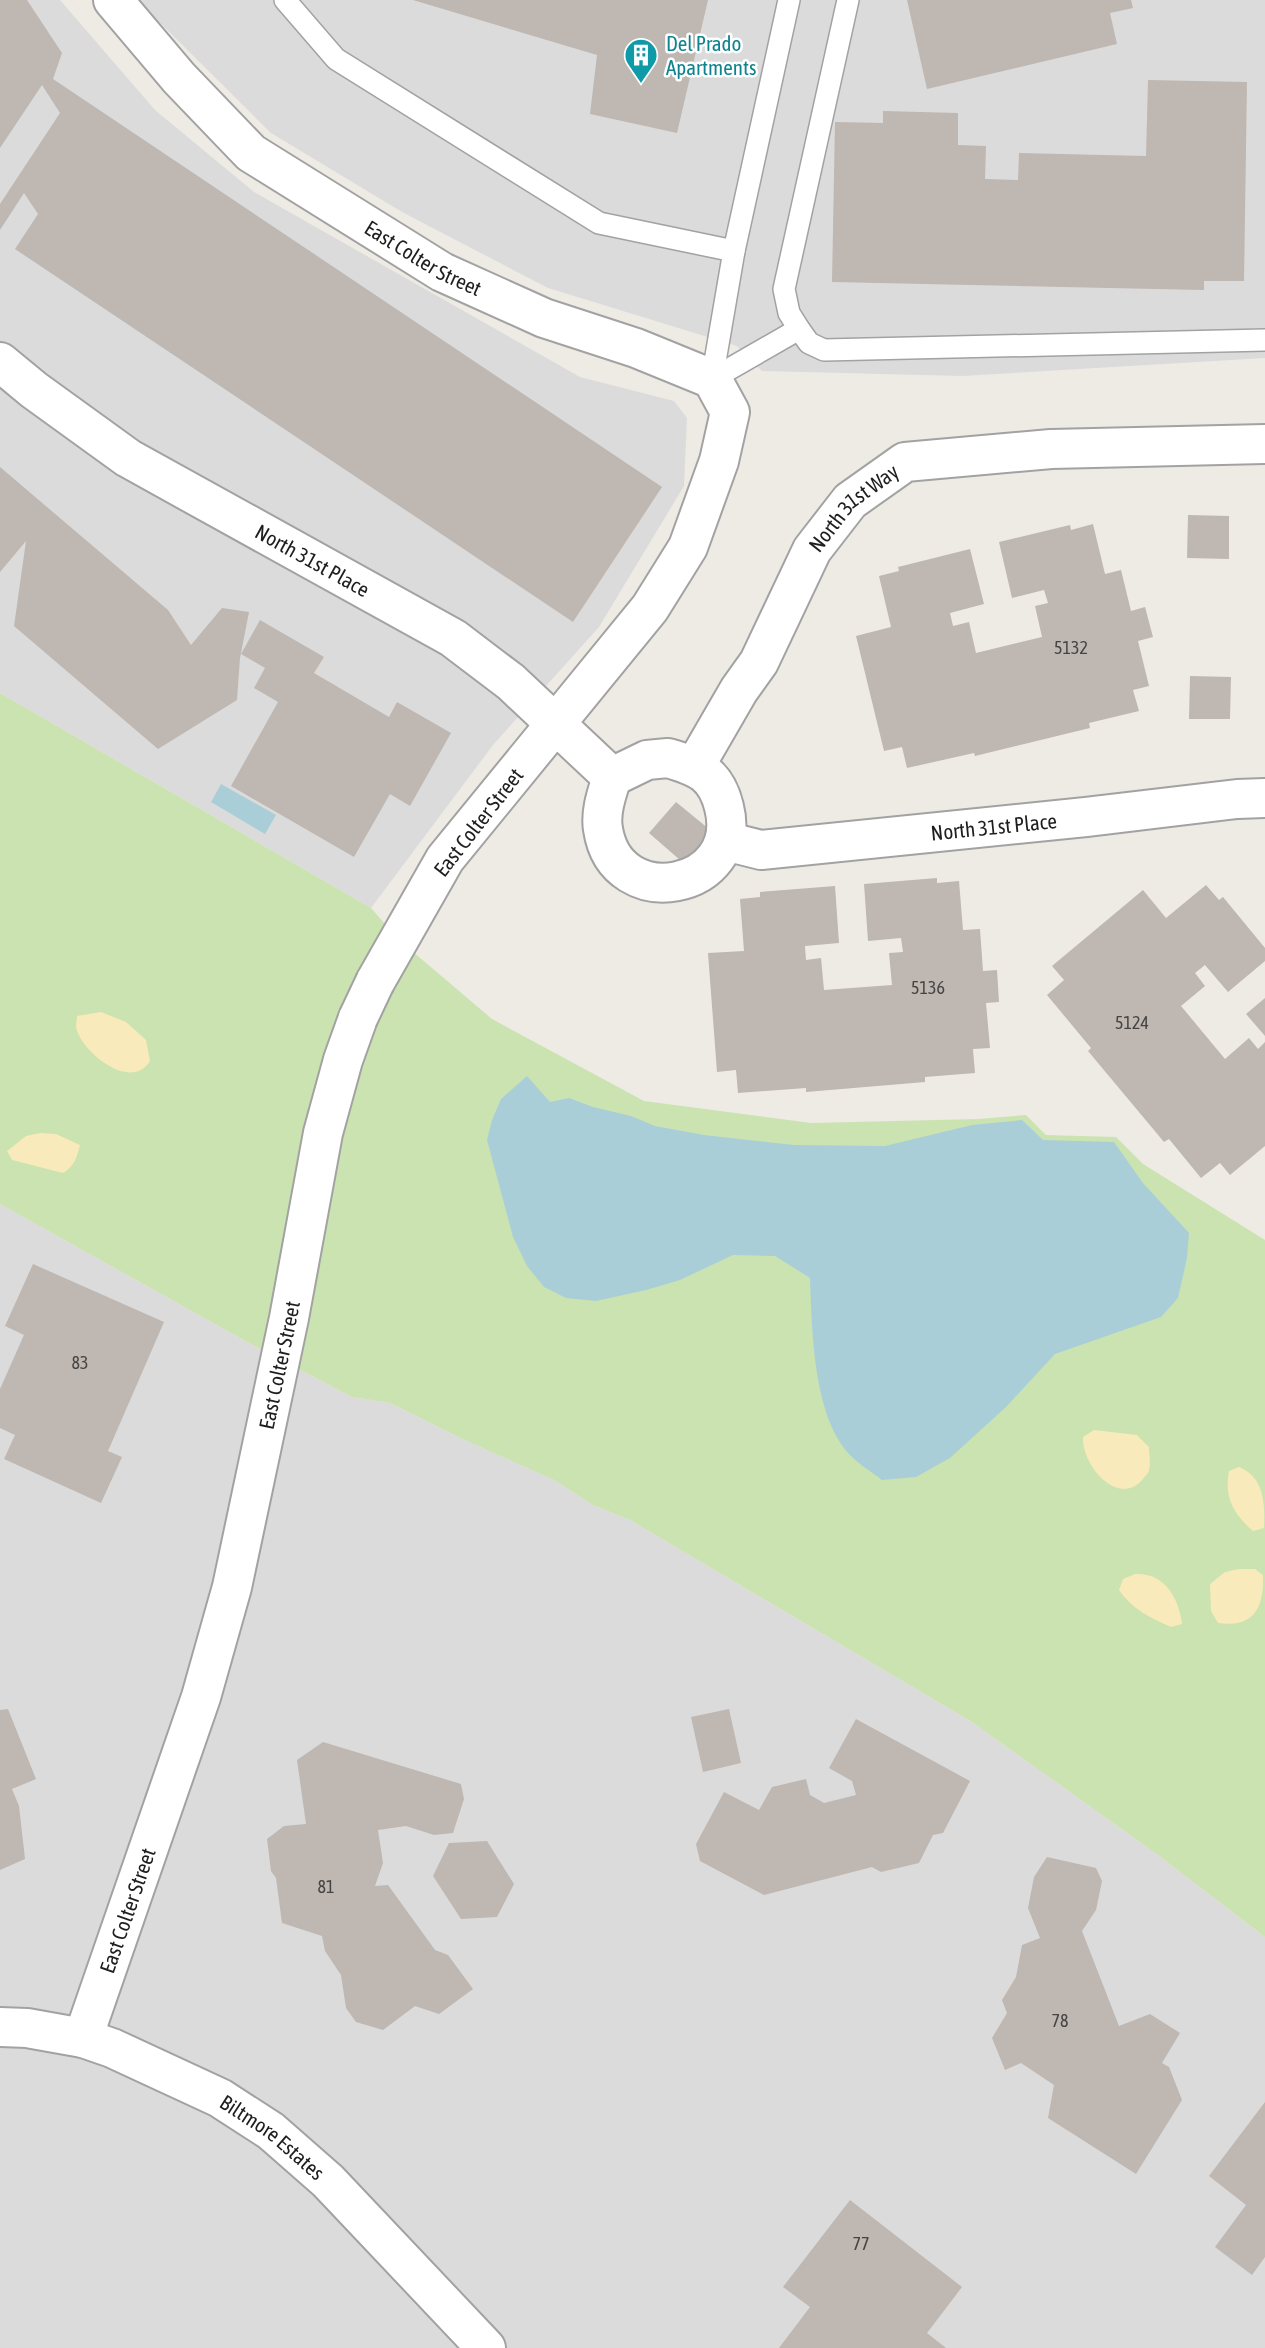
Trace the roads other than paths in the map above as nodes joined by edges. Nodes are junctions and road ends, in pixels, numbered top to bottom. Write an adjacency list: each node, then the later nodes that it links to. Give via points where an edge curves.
1 (113, 0): 9 (street, East Colter Street, via 178,78 251,153 442,272 544,318)
2 (285, 0): 5 (lane, via 336,60 599,223)
3 (789, 0): 5 (lane)
4 (848, 0): 6 (lane, via 784,289 789,313)
5 (734, 251): 9 (lane)
6 (799, 329): 7 (lane, via 809,343 824,350); 9 (lane)
7 (1265, 340)
8 (0, 362): 11 (street, North 31st Place, via 128,458 453,638 511,682)
9 (712, 379): 11 (street, East Colter Street, via 730,412 719,461 688,547 650,608)
10 (1265, 444): 12 (street, North 31st Way, via 1051,449 905,462 850,501 812,550 759,662)
11 (556, 725): 13 (street, North 31st Place); 17 (street, East Colter Street, bridge, via 445,859 358,1018 323,1133 232,1587 189,1732)
12 (695, 765): 13 (street, via 668,758 647,760); 15 (street, via 721,792 728,820)
13 (612, 777): 15 (street, via 603,828 620,866 637,878 662,884 686,881 710,866)
14 (1265, 798): 15 (street, North 31st Place, via 761,850)
15 (724, 841)
16 (0, 2027): 17 (street, Biltmore Estates)
17 (83, 2038): 18 (street, Biltmore Estates, via 220,2098 271,2131 328,2181)
18 (486, 2348)

